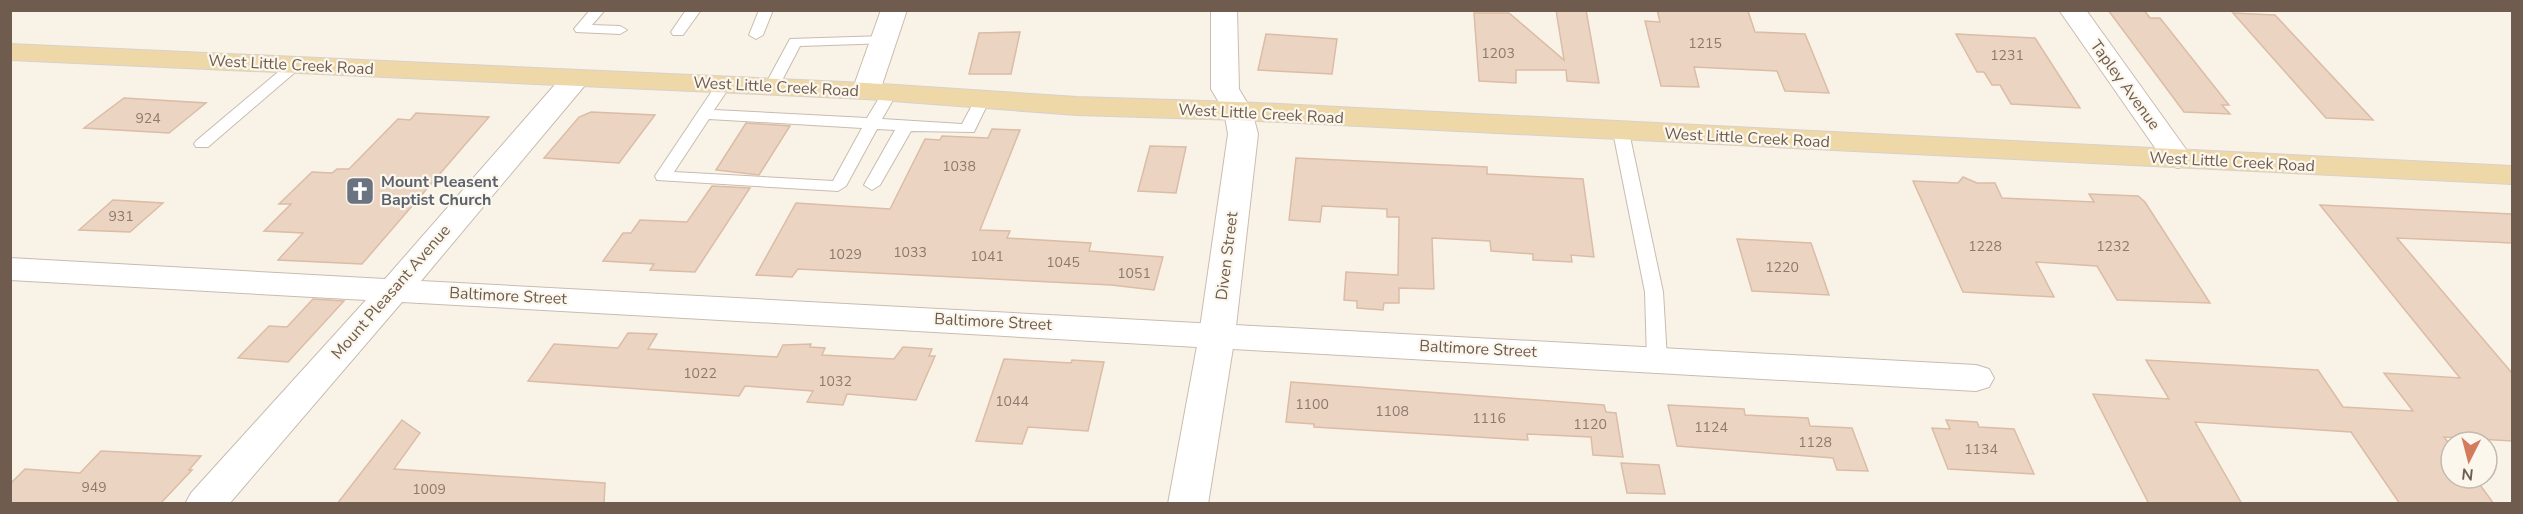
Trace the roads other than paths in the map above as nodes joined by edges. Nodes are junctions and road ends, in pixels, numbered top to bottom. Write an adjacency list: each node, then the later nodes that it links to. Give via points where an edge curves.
1 (598, 10): 7 (lane, via 581,29)
2 (694, 10): 8 (lane)
3 (766, 10): 9 (lane)
4 (894, 10): 10 (street)
5 (1224, 10): 18 (street, Diven Street, via 1225,89)
6 (2072, 10): 24 (street, Tapley Avenue)
7 (620, 30)
8 (678, 32)
9 (756, 34)
10 (884, 40): 15 (lane, via 795,42); 16 (street)
11 (10, 52): 12 (main road, West Little Creek Road)
12 (295, 65): 13 (main road, West Little Creek Road); 23 (lane)
13 (576, 78): 14 (main road, West Little Creek Road); 28 (street, Mount Pleasant Avenue)
14 (723, 85): 15 (main road, West Little Creek Road); 19 (lane)
15 (772, 87): 16 (main road, West Little Creek Road)
16 (877, 92): 17 (main road, West Little Creek Road); 20 (lane)
17 (982, 99): 18 (main road, West Little Creek Road); 21 (lane, via 968,129)
18 (1238, 111): 22 (main road, West Little Creek Road); 29 (street, Diven Street, via 1243,134)
19 (704, 114): 20 (lane); 20 (lane, via 663,176 838,186)
20 (872, 123): 21 (lane)
21 (906, 125): 26 (lane)
22 (1621, 132): 24 (main road, West Little Creek Road); 30 (lane, via 1654,292)
23 (202, 144)
24 (2178, 159): 25 (main road, West Little Creek Road)
25 (2512, 175)
26 (872, 185)
27 (10, 269): 28 (street, Baltimore Street)
28 (394, 290): 29 (street, Baltimore Street); 32 (street, Mount Pleasant Avenue)
29 (1217, 334): 30 (street, Baltimore Street); 33 (street, Diven Street)
30 (1657, 359): 31 (street, Baltimore Street)
31 (1976, 378)
32 (205, 504)
33 (1188, 504)

